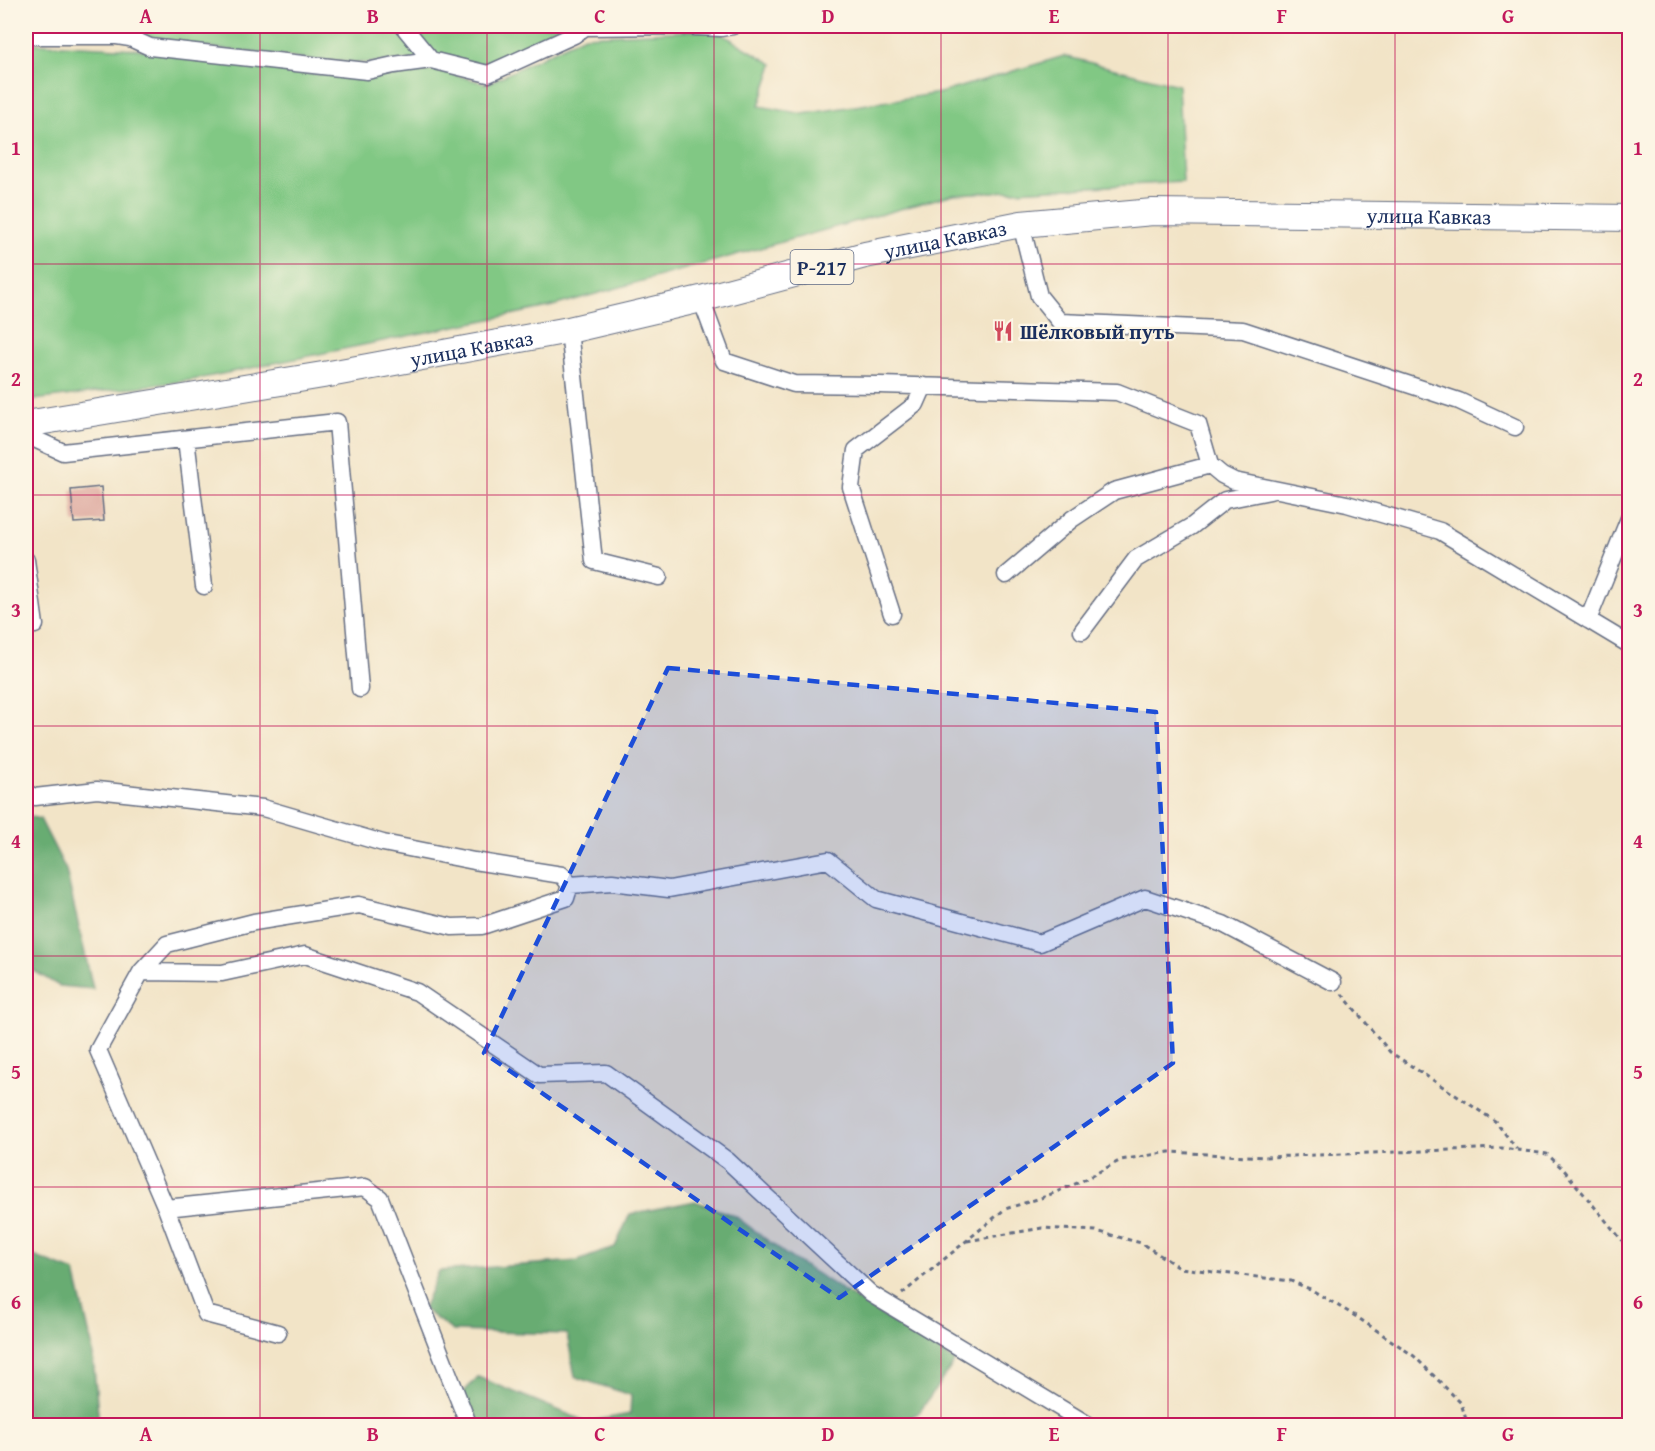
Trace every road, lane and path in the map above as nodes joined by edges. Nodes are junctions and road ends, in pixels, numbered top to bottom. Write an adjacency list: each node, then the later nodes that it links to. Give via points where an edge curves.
1 (403, 26): 5 (street)
2 (733, 26): 5 (street, via 585,27 488,74)
3 (125, 31): 4 (street); 5 (street, via 150,46 367,71)
4 (26, 36)
5 (431, 60)
6 (1629, 218): 7 (highway, улица Кавказ / Р-217, via 1153,212)
7 (1021, 224): 8 (highway, улица Кавказ / Р-217, via 866,255); 12 (street, via 1039,296 1060,322 1243,330 1459,401)
8 (701, 299): 9 (highway, улица Кавказ / Р-217); 10 (street, via 724,361 794,384)
9 (569, 330): 11 (highway, улица Кавказ / Р-217); 20 (street, via 594,561)
10 (924, 386): 15 (street, via 1117,392 1198,424); 22 (street, via 916,404 856,450 851,487)
11 (26, 424)
12 (1515, 427)
13 (26, 435): 14 (street, via 63,452)
14 (186, 440): 21 (street); 27 (street, via 337,422)
15 (1210, 465): 16 (street, via 1234,481); 19 (street, via 1114,491 1072,519)
16 (1278, 490): 23 (street, via 1347,504 1440,531); 25 (street, via 1226,500 1192,526 1136,559)
17 (1629, 516): 23 (street)
18 (26, 560): 24 (street)
19 (1006, 575)
20 (659, 577)
21 (204, 586)
22 (892, 614)
23 (1588, 620): 26 (street)
24 (34, 625)
25 (1082, 631)
26 (1629, 645)
27 (360, 689)
28 (26, 793): 29 (street, via 35,797 97,790 263,808 383,843 562,875)
29 (570, 885): 30 (street, via 566,898 482,926 452,927 359,905 254,922 167,944); 31 (street, via 612,882 669,888 828,860 876,899 1040,943 1144,898 1223,924)
30 (141, 972): 33 (street, via 98,1050); 36 (street, via 222,973 305,955 417,992 539,1075 606,1072 728,1161 871,1294)
31 (1333, 982): 32 (path, via 1390,1052 1495,1121)
32 (1518, 1150): 34 (path, via 1265,1157 1169,1152 1120,1160 1082,1181 1005,1209); 35 (path, via 1547,1154)
33 (166, 1208): 37 (street, via 206,1314); 38 (street, via 365,1187 380,1198)
34 (965, 1241): 36 (path); 40 (path, via 1042,1228 1096,1231 1141,1243 1180,1268 1291,1281 1357,1317 1414,1356 1461,1403)
35 (1629, 1250)
36 (890, 1305): 39 (street)
37 (278, 1333)
38 (469, 1425)
39 (1090, 1425)
40 (1468, 1425)

